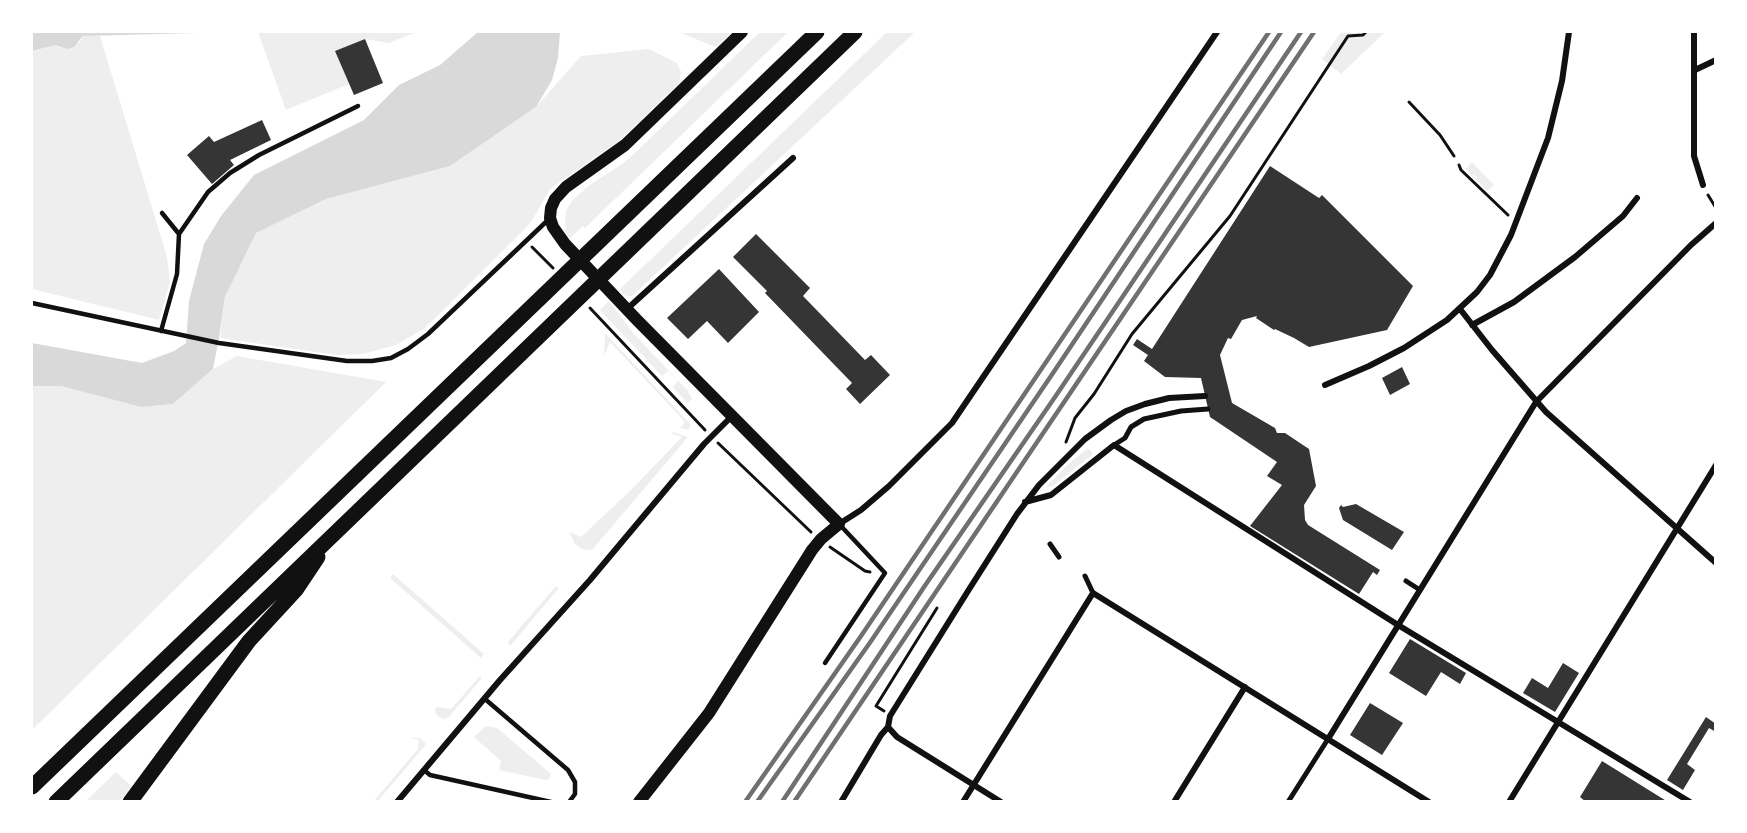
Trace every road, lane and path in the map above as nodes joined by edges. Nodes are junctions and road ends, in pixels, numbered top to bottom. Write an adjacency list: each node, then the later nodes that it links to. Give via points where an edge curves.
1 (742, 32): 19 (main road, via 625,145 566,187 555,199)
2 (817, 32): 66 (highway)
3 (855, 32): 45 (highway)
4 (1217, 32): 42 (street, via 952,423 889,486)
5 (1366, 32): 40 (path, via 1348,36 1230,216 1132,334 1075,418)
6 (1569, 32): 20 (street, via 1556,114)
7 (1694, 32): 9 (street)
8 (1716, 60): 9 (street)
9 (1695, 70): 15 (street, via 1694,156)
10 (1409, 102): 12 (path)
11 (358, 106): 22 (lane, via 230,173 208,192)
12 (1454, 156)
13 (793, 158): 27 (street)
14 (1459, 165): 20 (path, via 1504,213)
15 (1702, 185): 17 (path)
16 (1637, 198): 29 (street, via 1623,216 1575,257 1514,302)
17 (1716, 208)
18 (162, 213): 22 (lane)
19 (550, 218): 23 (lane); 27 (main road, via 556,234)
20 (1517, 220): 26 (street, via 1494,269)
21 (1716, 223): 33 (street)
22 (180, 234): 30 (lane, via 177,274)
23 (526, 240): 24 (path); 30 (lane, via 428,334 391,358 347,361)
24 (547, 261)
25 (32, 303): 30 (lane)
26 (1461, 309): 29 (street); 31 (street, via 1404,348)
27 (627, 310): 35 (main road)
28 (595, 313): 36 (path)
29 (1472, 325): 33 (street)
30 (161, 331)
31 (1325, 385)
32 (1205, 396): 40 (street, via 1168,398 1126,411 1098,429)
33 (1536, 402): 43 (street); 53 (street)
34 (1208, 409): 37 (street, via 1144,419)
35 (732, 416): 42 (main road); 59 (street)
36 (698, 423)
37 (1114, 445): 41 (street, via 1051,495); 56 (street)
38 (723, 449): 44 (path)
39 (1716, 465): 43 (street)
40 (1055, 468): 41 (street)
41 (1025, 502): 62 (street, via 890,716)
42 (839, 524): 50 (lane); 72 (main road, via 812,550 709,713)
43 (1676, 529): 49 (street); 61 (street)
44 (809, 531)
45 (335, 532): 67 (highway); 68 (highway, via 296,590 249,641)
46 (1050, 544): 48 (street)
47 (830, 546): 50 (path, via 866,571)
48 (1059, 557)
49 (1716, 563)
50 (885, 573): 57 (lane)
51 (1085, 576): 54 (street)
52 (1406, 581): 53 (street)
53 (1420, 590): 56 (street)
54 (1093, 593): 58 (street); 65 (street)
55 (938, 608): 60 (path)
56 (1398, 625): 61 (street); 63 (street)
57 (825, 663)
58 (1245, 687): 63 (street); 76 (street)
59 (485, 699): 64 (street); 71 (lane, via 568,770 575,782 575,794)
60 (876, 706)
61 (1558, 722): 79 (street); 80 (street)
62 (888, 727): 65 (street, via 897,737); 73 (street)
63 (1328, 739): 77 (street); 78 (street)
64 (424, 770): 69 (street); 70 (lane, via 430,775)
65 (973, 785): 74 (street); 75 (street)
66 (32, 787)
67 (56, 801)
68 (130, 801)
69 (397, 801)
70 (551, 801)
71 (569, 801)
72 (639, 801)
73 (841, 801)
74 (963, 801)
75 (1001, 801)
76 (1174, 801)
77 (1288, 801)
78 (1429, 801)
79 (1509, 801)
80 (1690, 801)

